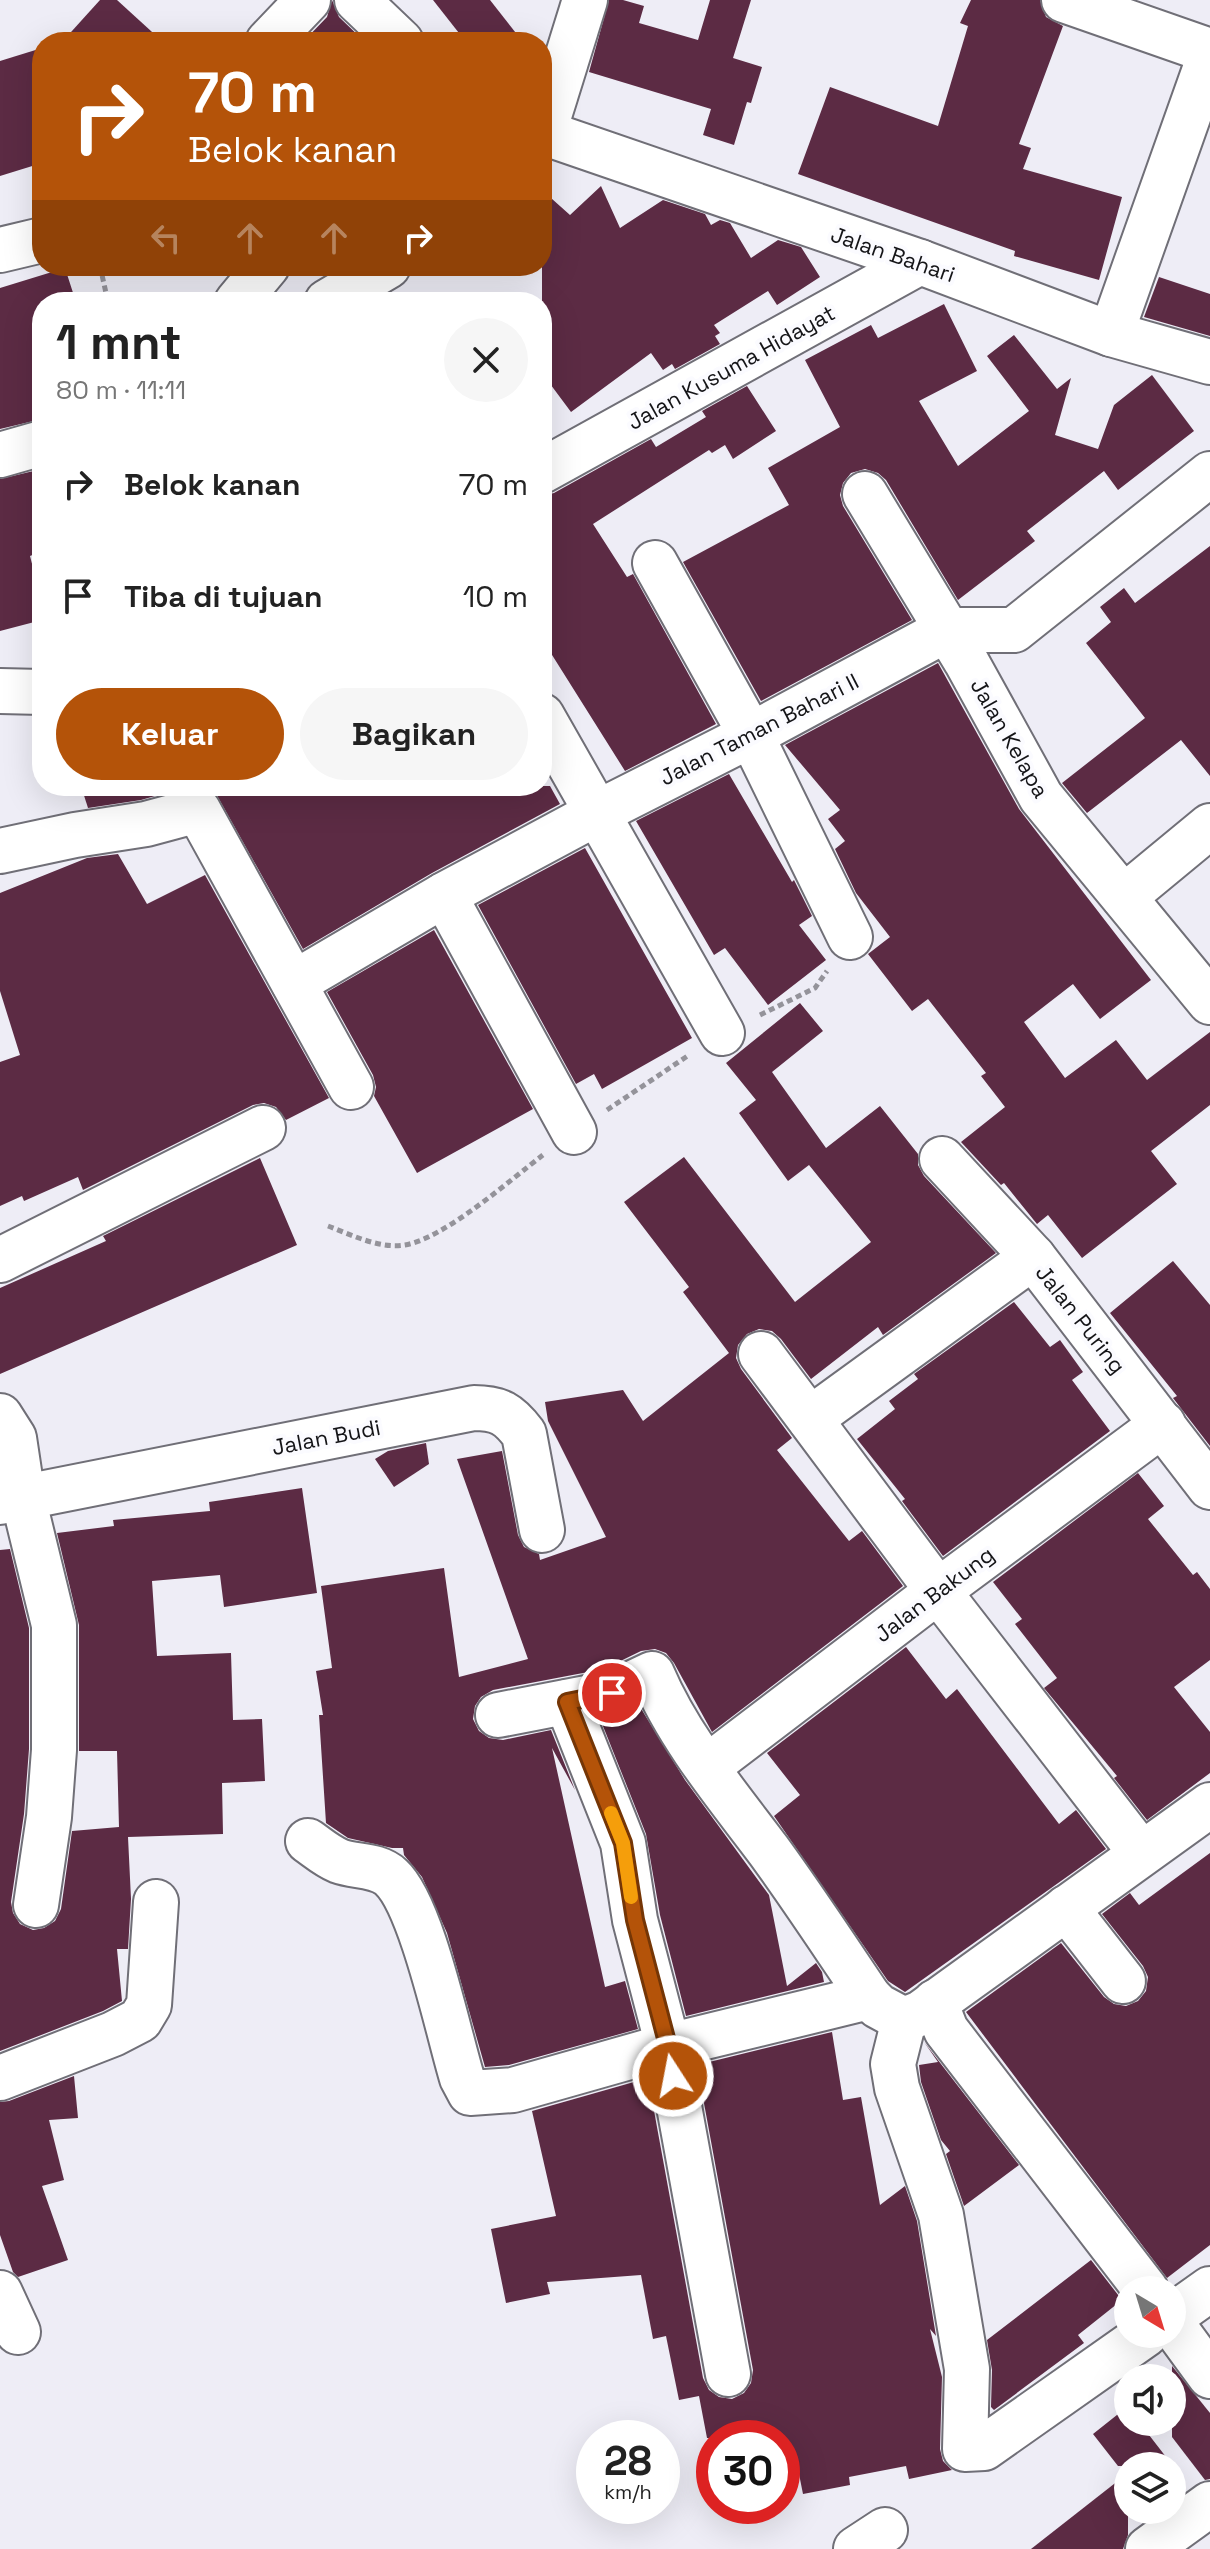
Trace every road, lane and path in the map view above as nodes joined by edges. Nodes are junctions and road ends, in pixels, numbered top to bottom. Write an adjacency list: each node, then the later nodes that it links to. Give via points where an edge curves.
1 (308, 0): 5 (street)
2 (357, 0): 6 (street)
3 (585, 0): 8 (street)
4 (1064, 0): 7 (street)
5 (278, 32)
6 (391, 32)
7 (1210, 53): 17 (street)
8 (552, 140)
9 (552, 144): 12 (street, Jalan Bahari)
10 (32, 242): 11 (street)
11 (0, 250)
12 (920, 262): 17 (street, Jalan Bahari); 21 (street, Jalan Kusuma Hidayat)
13 (259, 276): 15 (street)
14 (375, 276): 16 (street)
15 (245, 292)
16 (354, 292)
17 (1111, 334): 18 (street, Jalan Bahari)
18 (1210, 362)
19 (32, 446): 20 (street)
20 (0, 455)
21 (552, 465)
22 (1210, 474): 25 (street, Jalan Taman Bahari II, via 1014,630)
23 (865, 494): 25 (street, Jalan Kelapa)
24 (655, 563): 29 (street)
25 (946, 630): 29 (street, Jalan Taman Bahari II); 34 (street, Jalan Kelapa, via 1041,797)
26 (0, 691): 27 (street)
27 (32, 692)
28 (552, 734): 30 (street)
29 (751, 735): 30 (street, Jalan Taman Bahari II); 35 (street)
30 (597, 813): 33 (street, Jalan Taman Bahari II); 38 (street)
31 (1210, 826): 34 (street)
32 (0, 851): 36 (street, via 198,810)
33 (444, 895): 36 (street, Jalan Taman Bahari II); 41 (street)
34 (1124, 897): 37 (street, Jalan Kelapa)
35 (850, 937)
36 (294, 983): 39 (street)
37 (1210, 1002)
38 (722, 1033)
39 (351, 1087)
40 (263, 1128): 44 (street)
41 (574, 1132)
42 (942, 1159): 43 (street, Jalan Puring)
43 (1033, 1257): 47 (street); 48 (street, Jalan Puring)
44 (0, 1260)
45 (761, 1354): 47 (street)
46 (0, 1416): 50 (street, via 14,1438)
47 (810, 1419): 52 (street)
48 (1163, 1424): 49 (street, Jalan Puring); 52 (street, Jalan Bakung)
49 (1210, 1487)
50 (12, 1500): 51 (street, Jalan Budi, via 494,1408 524,1434); 60 (street, via 54,1625 54,1750)
51 (542, 1530)
52 (938, 1591): 55 (street, Jalan Bakung); 58 (street)
53 (567, 1702): 54 (street); 55 (street, via 612,1693 652,1674); 64 (street, via 623,1843 635,1920)
54 (498, 1715)
55 (707, 1767): 63 (street, via 789,1878)
56 (1210, 1805): 58 (street)
57 (308, 1841): 64 (street, via 341,1862 390,1875 407,1897 470,2093 513,2090)
58 (1141, 1853): 61 (street)
59 (156, 1902): 65 (street, via 149,2005 140,2020)
60 (36, 1905)
61 (1066, 1908): 62 (street); 63 (street)
62 (1123, 1981)
63 (903, 2006): 64 (street); 66 (street, via 946,2030); 72 (street, via 893,2064 941,2215 967,2369 965,2449 984,2448)
64 (668, 2046): 73 (street)
65 (0, 2078)
66 (1135, 2276)
67 (1210, 2289): 69 (street)
68 (0, 2293): 70 (street)
69 (1186, 2306)
70 (18, 2332)
71 (1186, 2343): 74 (street)
72 (1126, 2348)
73 (728, 2374)
74 (1210, 2376)
75 (1210, 2504): 76 (street)
76 (1148, 2549)

